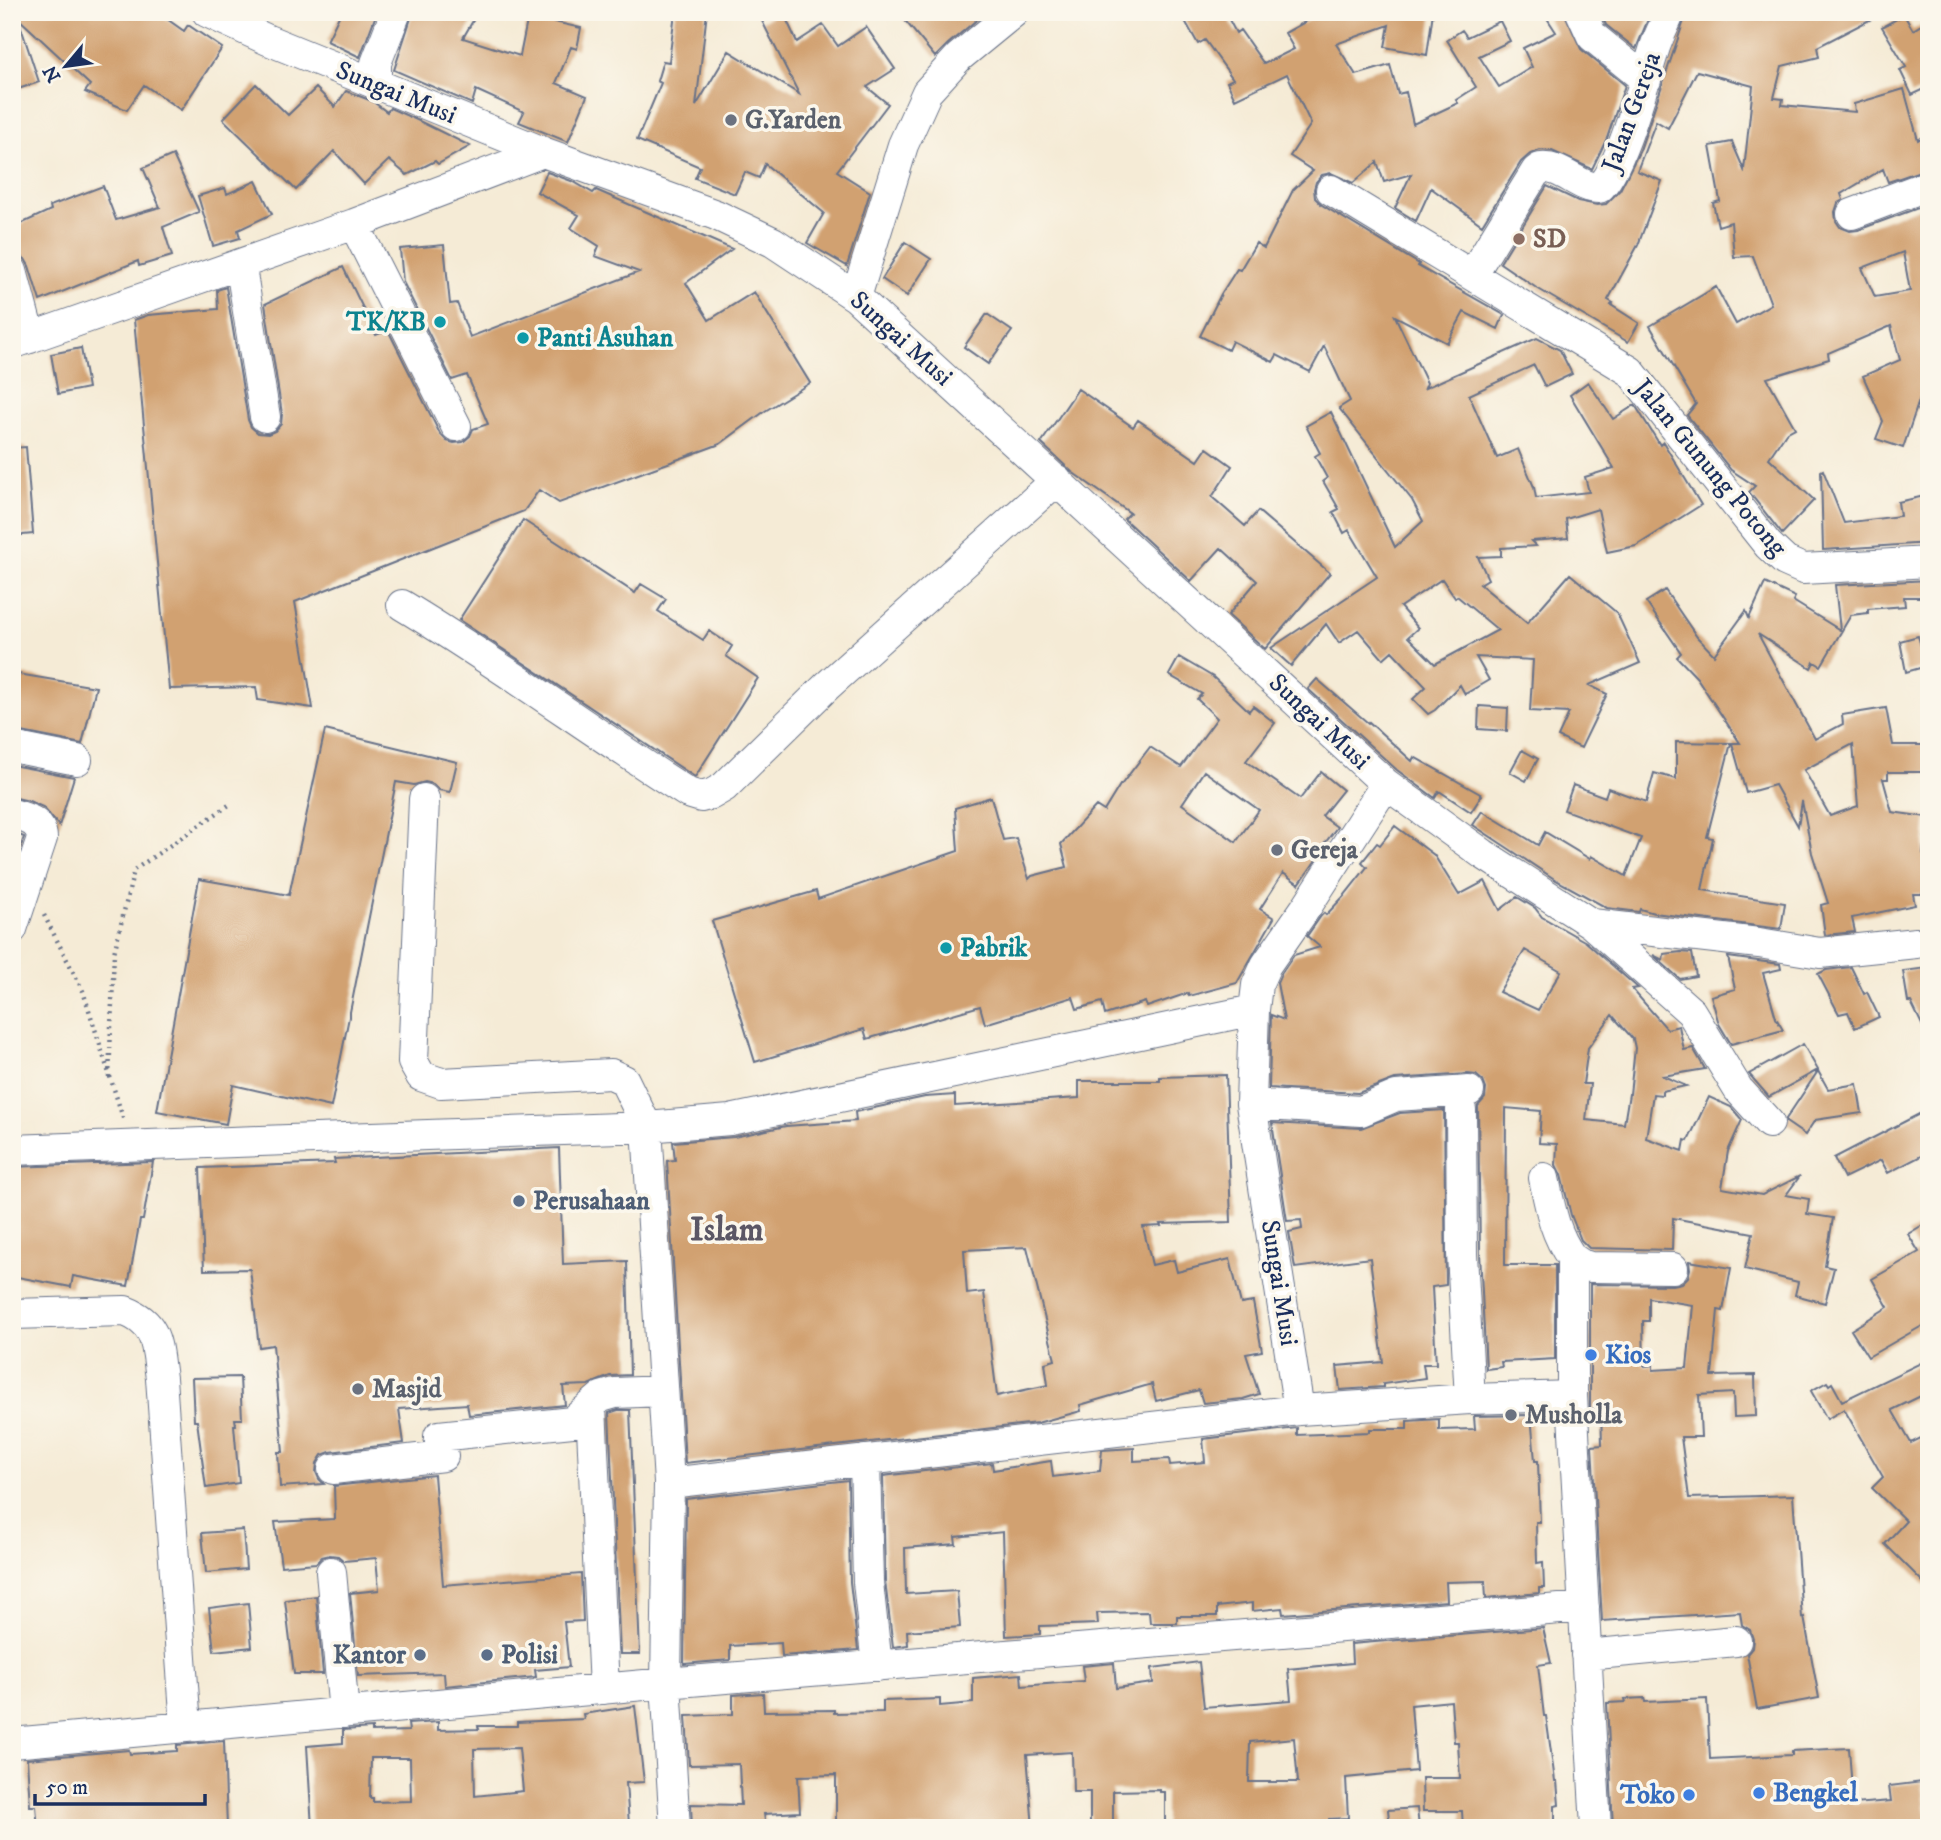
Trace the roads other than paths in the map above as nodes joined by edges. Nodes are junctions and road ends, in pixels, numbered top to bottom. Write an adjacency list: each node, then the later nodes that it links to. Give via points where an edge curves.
1 (207, 12): 7 (street, Sungai Musi)
2 (396, 12): 7 (street, via 376,63)
3 (1014, 12): 16 (street, via 959,57 927,92 903,145)
4 (1581, 12): 6 (street, via 1592,36)
5 (1670, 12): 6 (street, Jalan Gereja)
6 (1646, 80): 15 (street, Jalan Gereja, via 1605,183 1591,187 1540,168)
7 (376, 85): 8 (street, Sungai Musi)
8 (543, 152): 12 (street); 16 (street, Sungai Musi, via 716,215 773,242)
9 (1929, 184): 11 (street)
10 (1331, 190): 15 (street, Jalan Gunung Potong)
11 (1852, 214)
12 (354, 224): 13 (street); 19 (street)
13 (229, 268): 17 (street); 18 (street, via 242,274)
14 (12, 271): 17 (street)
15 (1472, 275): 21 (street, Jalan Gunung Potong, via 1630,371 1785,561 1802,569)
16 (856, 297): 20 (street, Sungai Musi)
17 (21, 341)
18 (265, 417)
19 (456, 426)
20 (1057, 480): 22 (street, via 827,686 724,787 701,797 688,793); 25 (street, Sungai Musi)
21 (1929, 562)
22 (402, 605)
23 (12, 747): 24 (street)
24 (77, 760)
25 (1386, 784): 28 (street); 31 (street, Sungai Musi, via 1266,965 1257,985)
26 (424, 799): 34 (street, via 413,1062 422,1076 441,1083 611,1074 624,1080)
27 (12, 814): 29 (street, via 35,822 42,830)
28 (1592, 924): 30 (street, via 1820,954); 33 (street, via 1691,1012 1738,1089)
29 (12, 929)
30 (1916, 943)
31 (1254, 1010): 32 (street, Sungai Musi); 34 (street, via 730,1120)
32 (1251, 1104): 42 (street, via 1361,1111 1396,1096 1465,1101 1461,1254); 44 (street, Sungai Musi)
33 (1769, 1123)
34 (647, 1126): 35 (street); 40 (street)
35 (12, 1150)
36 (1544, 1178): 37 (street, via 1553,1224)
37 (1572, 1258): 38 (street, via 1590,1267); 41 (street)
38 (1673, 1269)
39 (12, 1314): 56 (street, via 125,1311 149,1325 161,1378)
40 (663, 1391): 43 (street, via 615,1393); 47 (street)
41 (1572, 1396): 42 (street); 49 (street)
42 (1469, 1399): 44 (street)
43 (591, 1406): 46 (street, via 572,1422 439,1436 443,1456); 54 (street)
44 (1299, 1410): 45 (street)
45 (865, 1460): 47 (street); 52 (street, via 868,1582)
46 (333, 1469)
47 (669, 1483): 53 (street)
48 (331, 1572): 55 (street)
49 (1584, 1606): 51 (street); 52 (street)
50 (1736, 1641): 51 (street)
51 (1586, 1655): 59 (street)
52 (877, 1666): 53 (street)
53 (666, 1684): 54 (street); 58 (street)
54 (604, 1689): 55 (street)
55 (344, 1713): 56 (street)
56 (186, 1727): 57 (street)
57 (12, 1743)
58 (675, 1828)
59 (1596, 1828)

